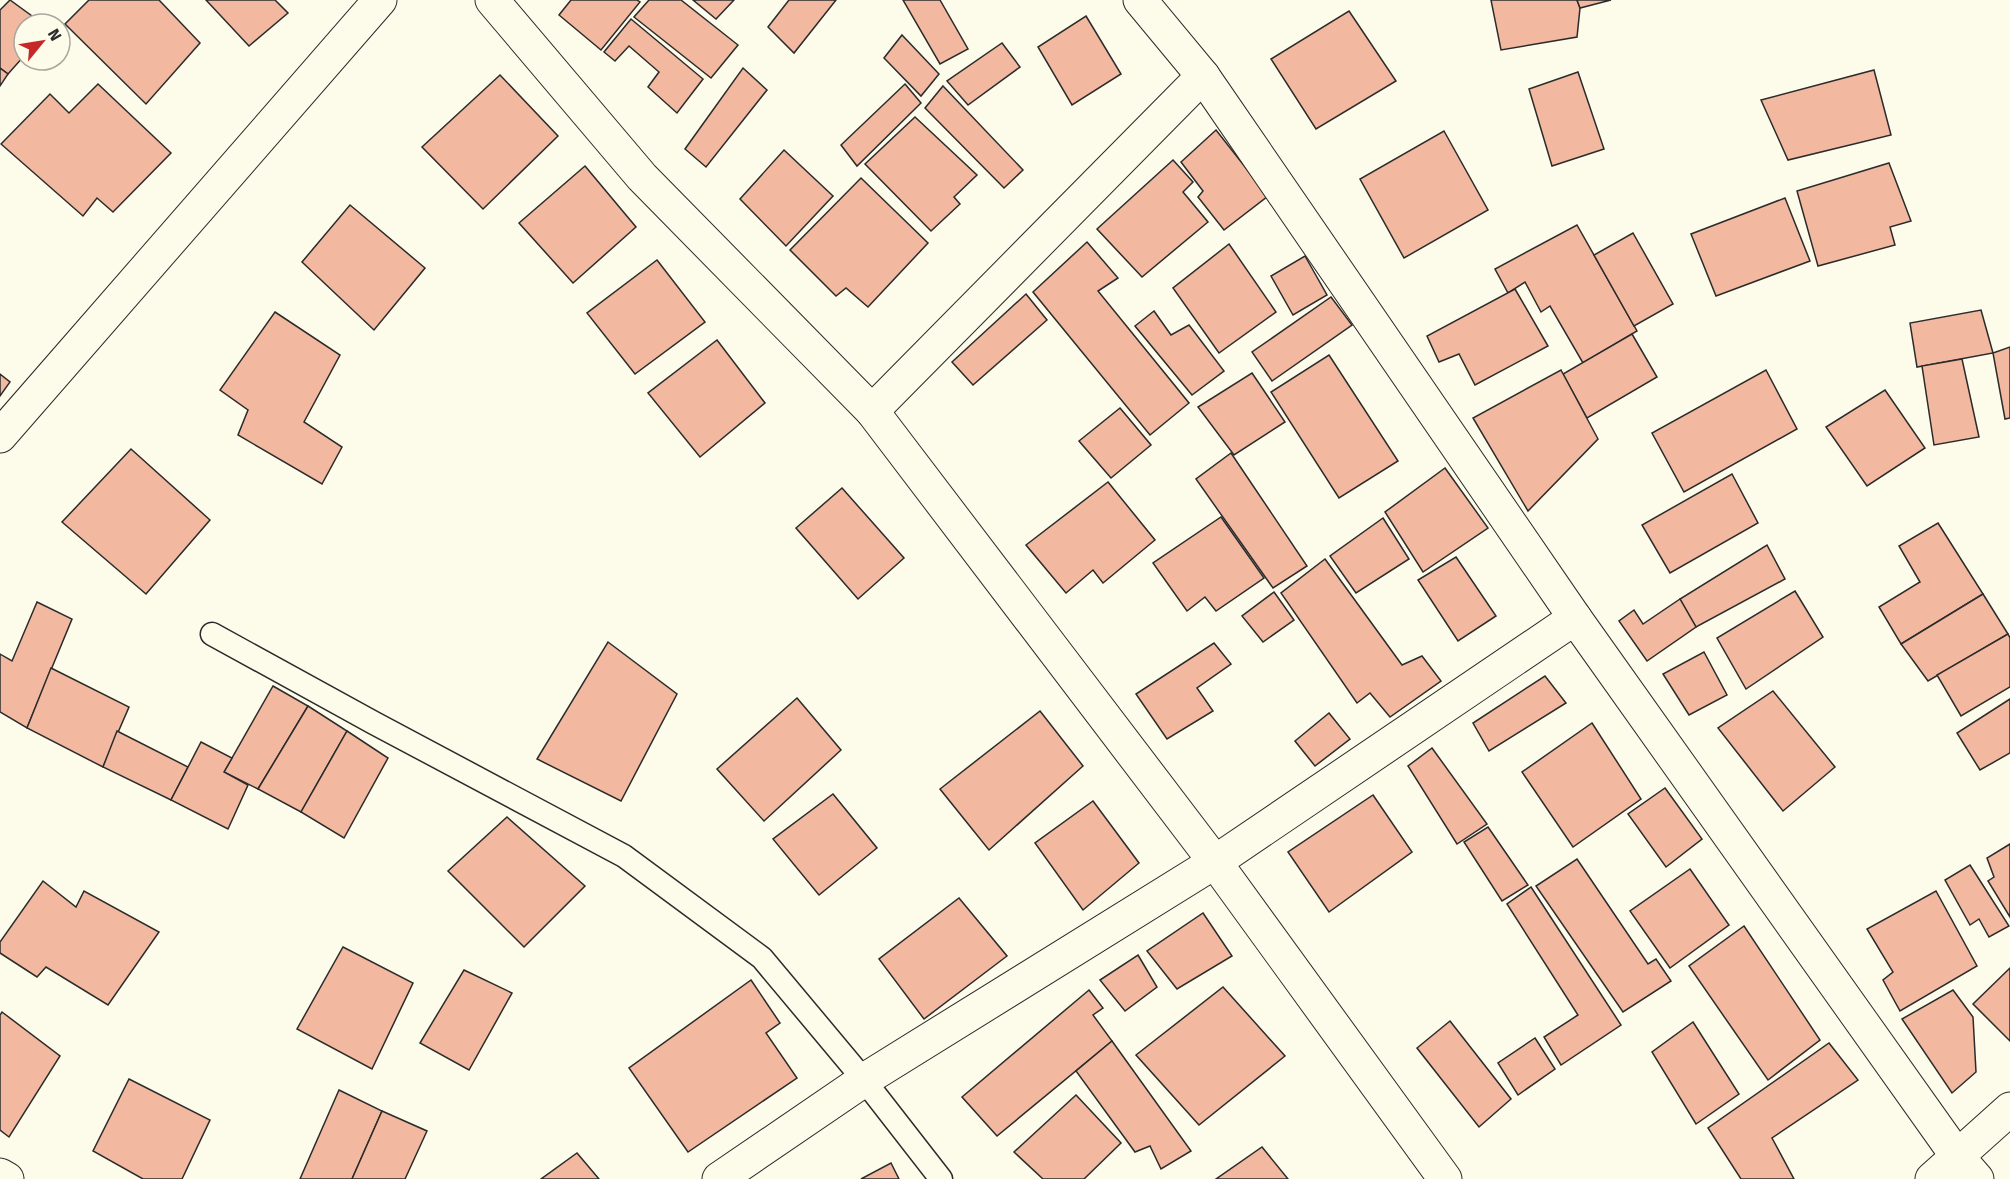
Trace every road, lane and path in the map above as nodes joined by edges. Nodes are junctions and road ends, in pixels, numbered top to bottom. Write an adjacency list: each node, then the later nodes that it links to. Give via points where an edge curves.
1 (380, 0): 6 (street)
2 (492, 0): 5 (street, via 642,177)
3 (1150, 4): 4 (street)
4 (1203, 76): 5 (street); 7 (street)
5 (872, 411): 9 (street)
6 (0, 436)
7 (1575, 618): 9 (street); 12 (street)
8 (212, 634): 10 (lane, via 624,856 762,958)
9 (1215, 862): 10 (street); 17 (street)
10 (864, 1080): 15 (street); 16 (lane)
11 (2010, 1109): 12 (street)
12 (1967, 1167): 18 (street)
13 (0, 1175): 14 (street)
14 (7, 1179)
15 (719, 1179)
16 (941, 1179)
17 (1445, 1179)
18 (1932, 1179)

